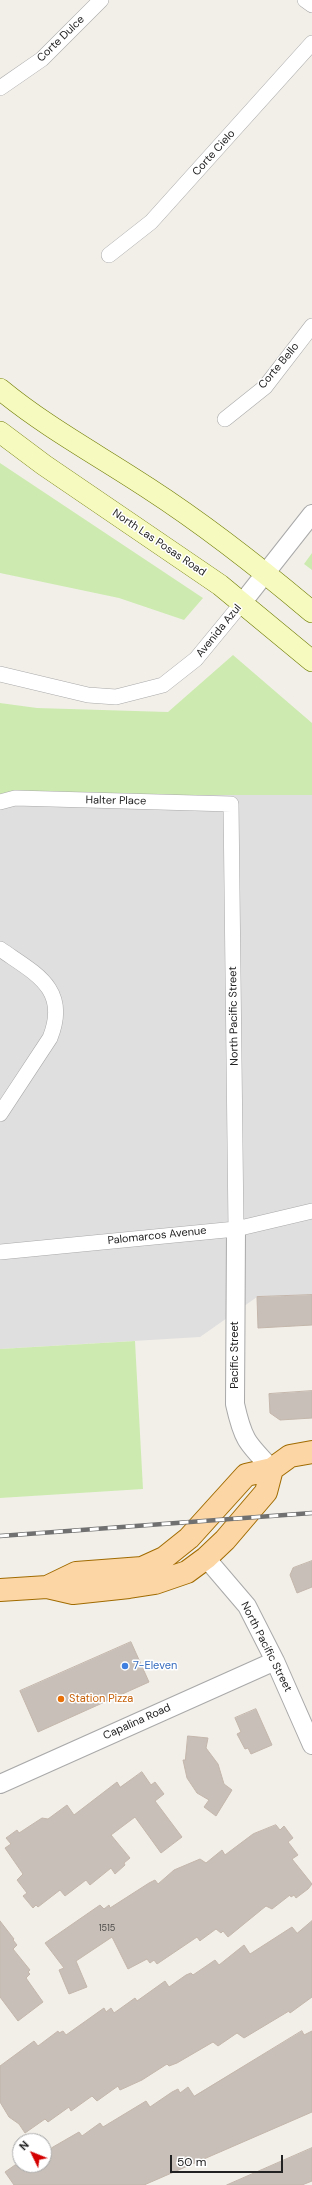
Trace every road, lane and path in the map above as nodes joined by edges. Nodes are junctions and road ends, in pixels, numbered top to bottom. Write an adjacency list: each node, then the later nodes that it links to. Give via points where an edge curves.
1 (101, 0): 5 (street, Corte Dulce, via 42,59)
2 (305, 0): 3 (street)
3 (312, 5)
4 (312, 44): 6 (street, Corte Cielo, via 151,222)
5 (0, 88)
6 (109, 255)
7 (312, 326): 9 (street, Corte Bello, via 265,386)
8 (0, 389): 12 (main road, via 24,408 149,488)
9 (225, 419)
10 (0, 432): 13 (main road, North Las Posas Road, via 44,465 198,569)
11 (312, 514): 12 (street, Avenida Azul)
12 (266, 574): 13 (street, Avenida Azul); 14 (main road)
13 (242, 603): 15 (main road, North Las Posas Road); 16 (street, Avenida Azul, via 196,659 163,685 116,697 88,695)
14 (312, 612)
15 (312, 661)
16 (0, 674)
17 (0, 802): 18 (street, Halter Place, via 15,798)
18 (232, 804): 22 (street, North Pacific Street)
19 (0, 949): 20 (street, via 44,980 54,998 55,1025 50,1038)
20 (0, 1114)
21 (312, 1210): 22 (street, Palomarcos Avenue)
22 (236, 1228): 23 (street, Palomarcos Avenue); 25 (street, Pacific Street, via 235,1404 241,1431 249,1446)
23 (0, 1252)
24 (312, 1452): 25 (main road, via 290,1456)
25 (272, 1469): 26 (main road, via 266,1492); 27 (main road, via 246,1475 189,1538 164,1558 142,1568 76,1573)
26 (206, 1558): 27 (main road, via 187,1572 155,1583 73,1592); 29 (street, North Pacific Street, via 248,1606)
27 (47, 1587): 28 (main road)
28 (0, 1590)
29 (275, 1660): 30 (street, North Pacific Street); 31 (street, Capalina Road)
30 (312, 1745)
31 (0, 1784)

